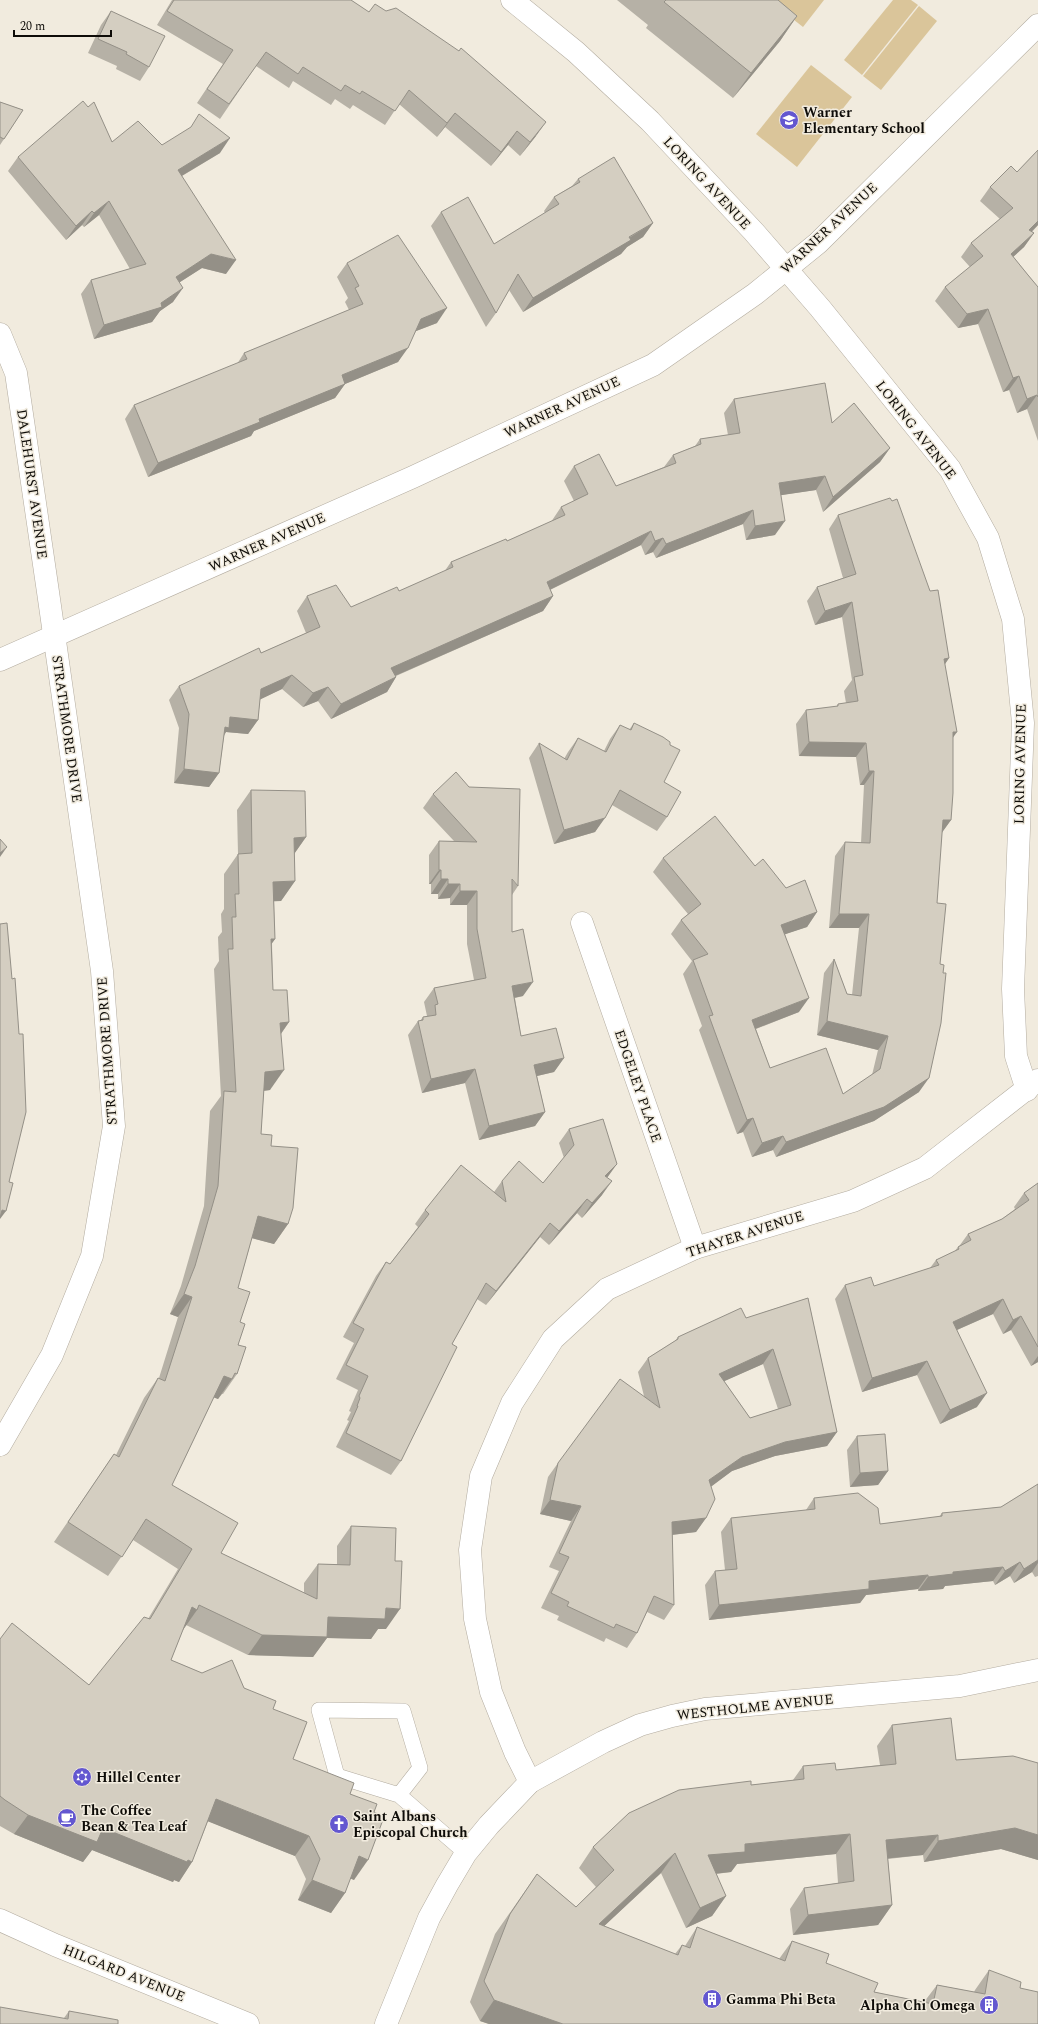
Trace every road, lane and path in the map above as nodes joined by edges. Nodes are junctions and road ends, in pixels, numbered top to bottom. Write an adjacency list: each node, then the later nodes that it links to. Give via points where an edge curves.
1 (512, 0): 3 (street, LORING AVENUE, via 576,52 650,121 754,232)
2 (1038, 25): 3 (street, WARNER AVENUE, via 818,243)
3 (785, 270): 5 (street, WARNER AVENUE, via 653,365); 8 (street, LORING AVENUE, via 820,308 950,469 988,538 1013,619 1023,723 1013,989 1016,1056)
4 (0, 334): 5 (street, DALEHURST AVENUE, via 16,373)
5 (54, 637): 6 (street, WARNER AVENUE); 10 (street, STRATHMORE DRIVE, via 102,971 114,1126 92,1256 52,1355)
6 (0, 660)
7 (582, 923): 9 (street, EDGELEY PLACE)
8 (1033, 1085): 9 (street, THAYER AVENUE, via 925,1168 853,1201)
9 (695, 1248): 12 (street, THAYER AVENUE, via 607,1288 553,1339 512,1403 481,1476 470,1550 475,1618 491,1692)
10 (0, 1445)
11 (1038, 1670): 12 (street, WESTHOLME AVENUE, via 960,1686 705,1710 672,1716 640,1725 603,1742)
12 (530, 1782): 14 (street, WESTHOLME AVENUE)
13 (399, 1794): 13 (lane, via 420,1768 403,1711 319,1710 337,1776); 14 (lane)
14 (466, 1853): 17 (street, WESTHOLME AVENUE, via 429,1918)
15 (0, 1920): 16 (street, HILGARD AVENUE)
16 (248, 2024)
17 (386, 2024)

